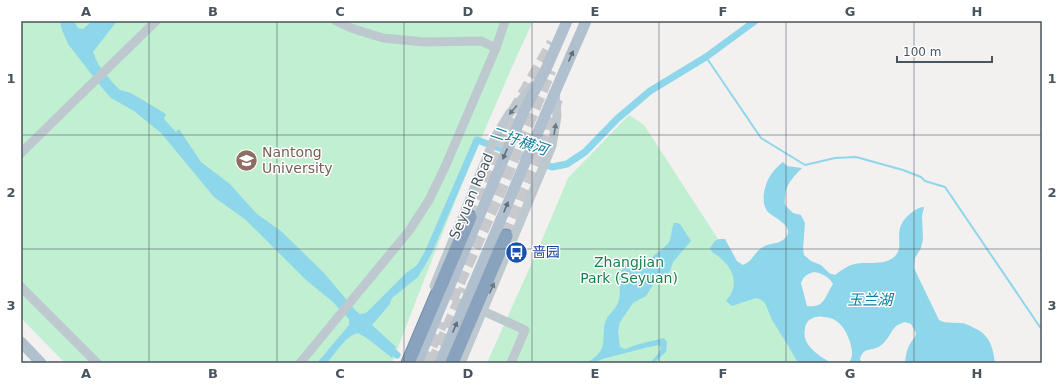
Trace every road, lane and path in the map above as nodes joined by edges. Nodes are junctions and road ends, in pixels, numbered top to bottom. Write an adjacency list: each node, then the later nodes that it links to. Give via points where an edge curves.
1 (156, 21): 9 (street)
2 (336, 21): 6 (street, via 383,38 424,42 482,42)
3 (505, 21): 6 (street)
4 (567, 21): 7 (main road, Seyuan Road)
5 (586, 21): 8 (main road, one-way to 5)
6 (496, 48): 17 (street, via 429,200 409,231)
7 (546, 69): 18 (street, one-way to 18, via 509,114 495,137); 20 (main road, Seyuan Road, one-way to 20, via 523,113)
8 (555, 92): 13 (street, one-way to 8, via 552,146 557,116); 21 (main road, one-way to 8)
9 (21, 152)
10 (470, 217): 19 (highway)
11 (506, 236): 22 (highway)
12 (21, 287): 16 (street)
13 (483, 311): 23 (street); 24 (street, via 526,330)
14 (21, 342): 15 (main road)
15 (41, 363)
16 (97, 363)
17 (300, 363)
18 (402, 363)
19 (408, 363)
20 (418, 363)
21 (440, 363)
22 (452, 363)
23 (461, 363)
24 (512, 363)

